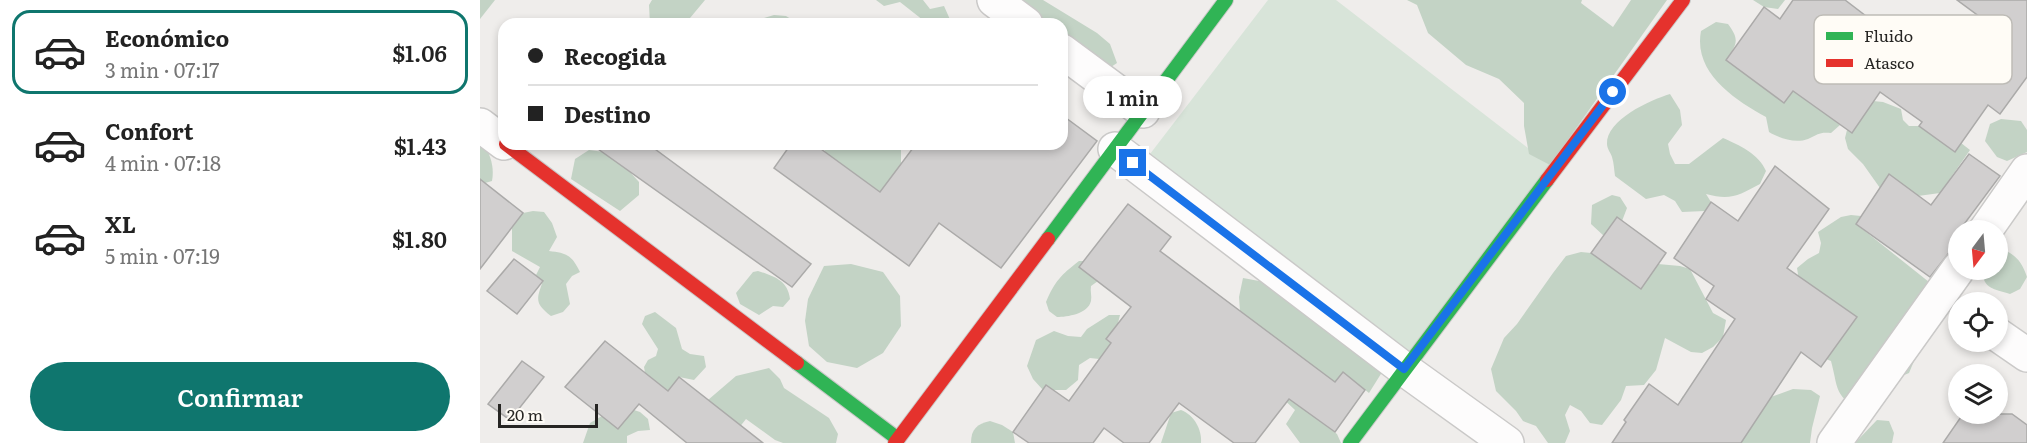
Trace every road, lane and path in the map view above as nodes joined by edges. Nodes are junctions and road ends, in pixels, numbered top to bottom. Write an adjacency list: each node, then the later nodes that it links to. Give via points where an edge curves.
1 (994, 0): 4 (street)
2 (1226, 0): 6 (street)
3 (1683, 0): 16 (street)
4 (1018, 18)
5 (1068, 55): 6 (street)
6 (1143, 111): 9 (street)
7 (480, 124): 8 (street)
8 (498, 138)
9 (1115, 149): 16 (street); 17 (street)
10 (514, 150): 17 (street)
11 (2027, 171): 12 (street)
12 (1993, 220)
13 (1953, 289): 20 (street)
14 (2008, 342): 15 (street)
15 (2027, 355)
16 (1404, 369): 18 (street); 19 (street)
17 (896, 441)
18 (1350, 443)
19 (1507, 443)
20 (1834, 443)

